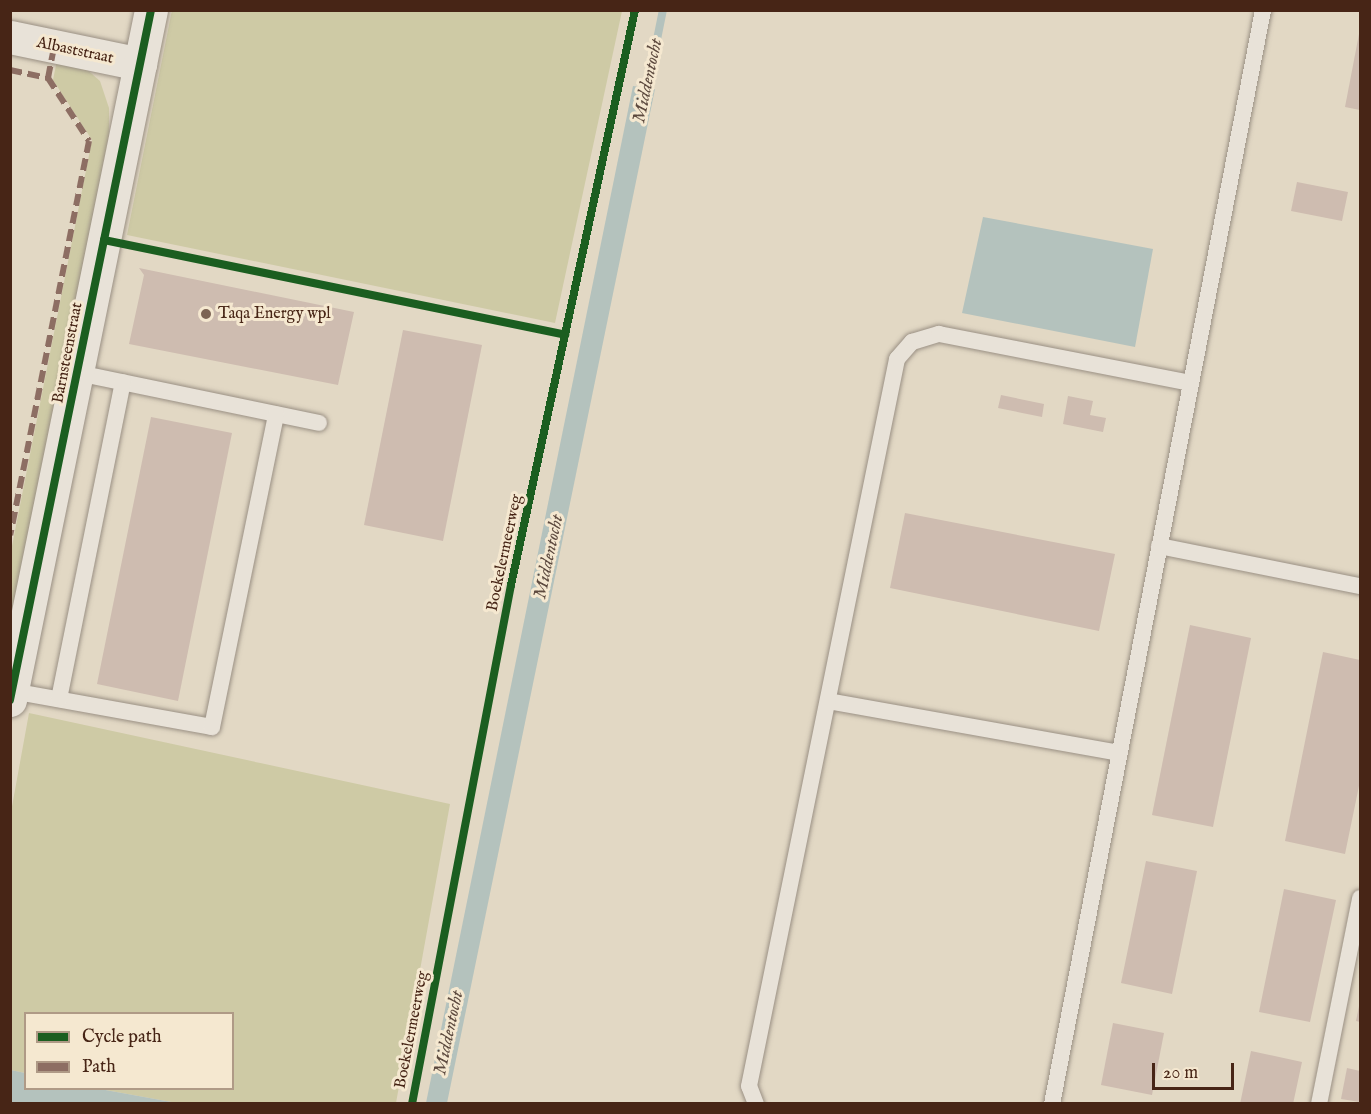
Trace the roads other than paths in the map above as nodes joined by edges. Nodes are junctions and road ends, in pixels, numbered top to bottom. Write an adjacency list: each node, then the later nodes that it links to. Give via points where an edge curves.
1 (151, 10): 4 (street, Barnsteenstraat)
2 (1263, 10): 7 (lane)
3 (10, 37): 4 (street, Albaststraat)
4 (140, 64): 5 (street, Barnsteenstraat)
5 (78, 373): 6 (lane); 12 (street, Barnsteenstraat)
6 (123, 382): 8 (lane); 13 (lane)
7 (1191, 383): 10 (lane); 14 (lane, via 939,334 912,342 897,359)
8 (276, 414): 9 (lane); 13 (lane, via 212,727)
9 (319, 423)
10 (1159, 546): 11 (lane); 15 (lane)
11 (1360, 586)
12 (11, 695): 13 (lane)
13 (58, 699)
14 (828, 701): 15 (lane); 17 (lane, via 749,1086)
15 (1119, 753): 18 (lane)
16 (1360, 898): 19 (lane)
17 (756, 1104)
18 (1052, 1104)
19 (1319, 1104)

